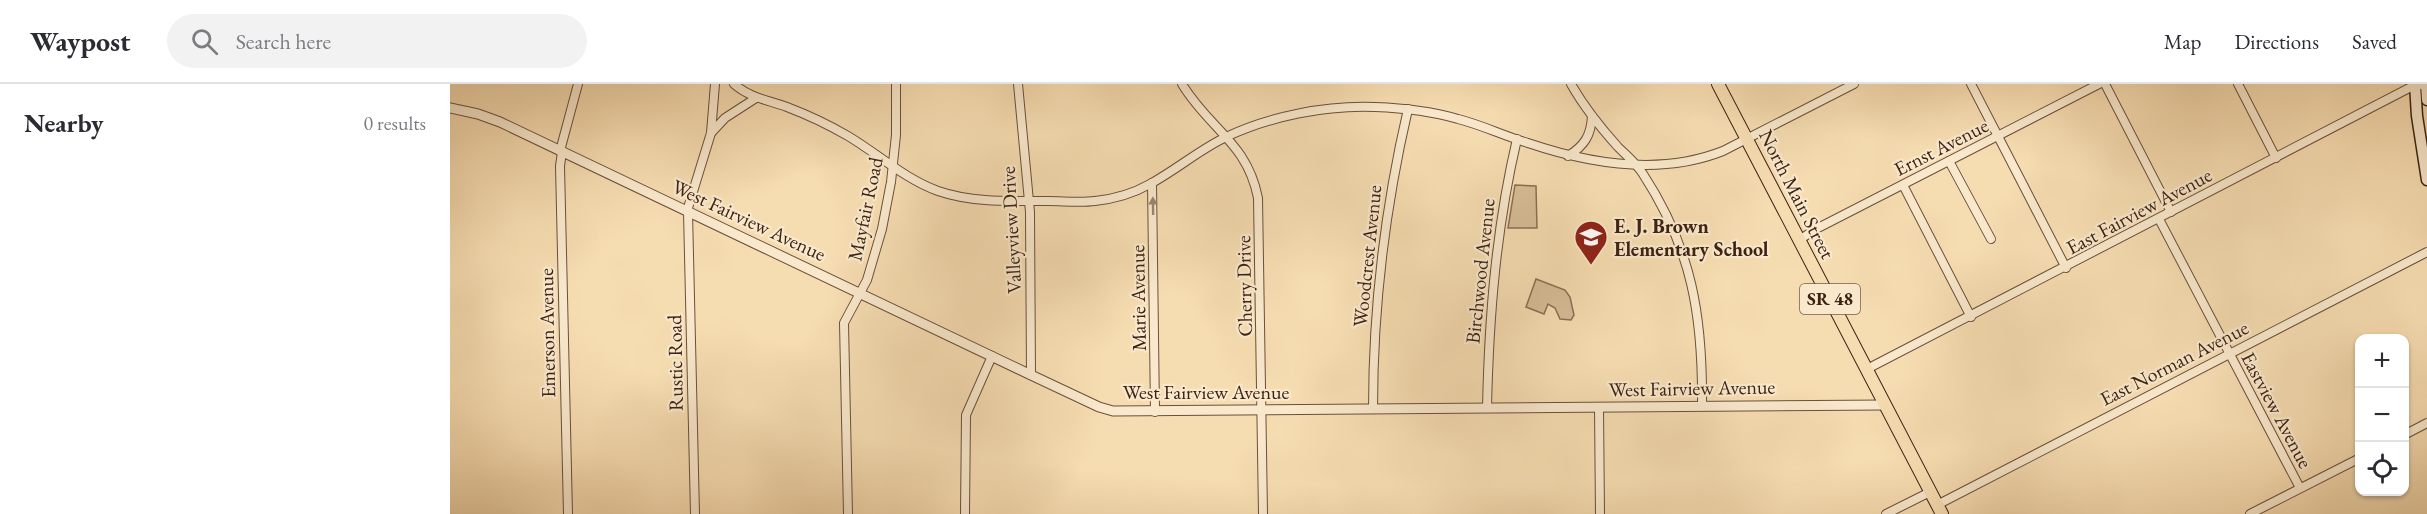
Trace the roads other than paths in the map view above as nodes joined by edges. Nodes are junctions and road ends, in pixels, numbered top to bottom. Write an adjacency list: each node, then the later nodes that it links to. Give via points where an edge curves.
1 (578, 84): 26 (street, Emerson Avenue)
2 (715, 84): 21 (street, Rustic Road)
3 (734, 84): 16 (street)
4 (896, 84): 31 (street, Mayfair Road)
5 (1018, 84): 35 (street, Valleyview Drive)
6 (1182, 84): 23 (street, Cherry Drive)
7 (1571, 84): 20 (street)
8 (1718, 84): 25 (main road, North Main Street / SR 48)
9 (1854, 84): 25 (street)
10 (1971, 84): 22 (street)
11 (2099, 84): 22 (street, Ernst Avenue)
12 (2105, 84): 37 (street)
13 (2238, 84): 28 (street)
14 (2415, 84): 15 (street, East Fairview Avenue); 28 (street, East Fairview Avenue); 32 (main road)
15 (2426, 84): 17 (main road)
16 (756, 98): 21 (street, via 725,118); 31 (street, via 822,122)
17 (2427, 100)
18 (450, 108): 26 (street, West Fairview Avenue, via 488,117)
19 (1408, 108): 23 (street, via 1351,107 1309,112); 24 (street, via 1456,118); 53 (street, Woodcrest Avenue, via 1381,261)
20 (1592, 116): 27 (street, via 1585,142); 30 (street)
21 (711, 133): 36 (street, Rustic Road)
22 (1998, 136): 29 (street, Ernst Avenue); 42 (street)
23 (1226, 137): 33 (street); 54 (street, Cherry Drive, via 1251,169 1258,198)
24 (1517, 140): 27 (street); 52 (street, Birchwood Avenue, via 1492,281)
25 (1747, 140): 30 (street, via 1691,162); 40 (main road, North Main Street / SR 48)
26 (561, 151): 36 (street, West Fairview Avenue); 63 (street, Emerson Avenue)
27 (1568, 156): 30 (street)
28 (2276, 158): 37 (street, East Fairview Avenue)
29 (1949, 161): 34 (street, Ernst Avenue); 39 (street)
30 (1634, 165): 50 (street, via 1670,219 1688,266 1698,319)
31 (893, 166): 35 (street, via 929,187 959,196); 43 (street, Mayfair Road, via 876,253)
32 (2427, 180)
33 (1152, 183): 35 (street, via 1095,201); 55 (street, Marie Avenue, one-way to 33)
34 (1903, 185): 40 (street, Ernst Avenue); 44 (street)
35 (1029, 201): 48 (street, Valleyview Drive)
36 (687, 211): 43 (street, West Fairview Avenue); 64 (street, Rustic Road)
37 (2171, 212): 38 (street, East Fairview Avenue)
38 (2159, 219): 42 (street, East Fairview Avenue); 45 (street, Eastview Avenue)
39 (1991, 239)
40 (1799, 240): 47 (main road, North Main Street / SR 48)
41 (2427, 252): 45 (street, East Norman Avenue)
42 (2066, 268): 44 (street, East Fairview Avenue)
43 (860, 292): 46 (street, West Fairview Avenue); 65 (street, Mayfair Road, via 844,327)
44 (1971, 317): 47 (street, East Fairview Avenue)
45 (2228, 354): 59 (street, Eastview Avenue); 62 (street, East Norman Avenue)
46 (992, 356): 48 (street, West Fairview Avenue); 66 (street, via 966,415)
47 (1866, 369): 49 (main road, North Main Street / SR 48)
48 (1031, 375): 55 (street, West Fairview Avenue, via 1106,409)
49 (1885, 405): 50 (street, West Fairview Avenue); 60 (main road, North Main Street / SR 48)
50 (1702, 406): 51 (street, West Fairview Avenue)
51 (1599, 407): 52 (street, West Fairview Avenue); 68 (street)
52 (1487, 408): 53 (street, West Fairview Avenue)
53 (1373, 409): 54 (street, West Fairview Avenue)
54 (1262, 410): 55 (street, West Fairview Avenue); 67 (street, Cherry Drive)
55 (1155, 412)
56 (2427, 423): 57 (street)
57 (2409, 432)
58 (2355, 460): 59 (street)
59 (2300, 488): 61 (street)
60 (1930, 492): 62 (main road, North Main Street / SR 48); 69 (street)
61 (2266, 506): 70 (street); 71 (street)
62 (1939, 510)
63 (568, 514)
64 (695, 514)
65 (848, 514)
66 (965, 514)
67 (1263, 514)
68 (1600, 514)
69 (1886, 514)
70 (2250, 514)
71 (2270, 514)

